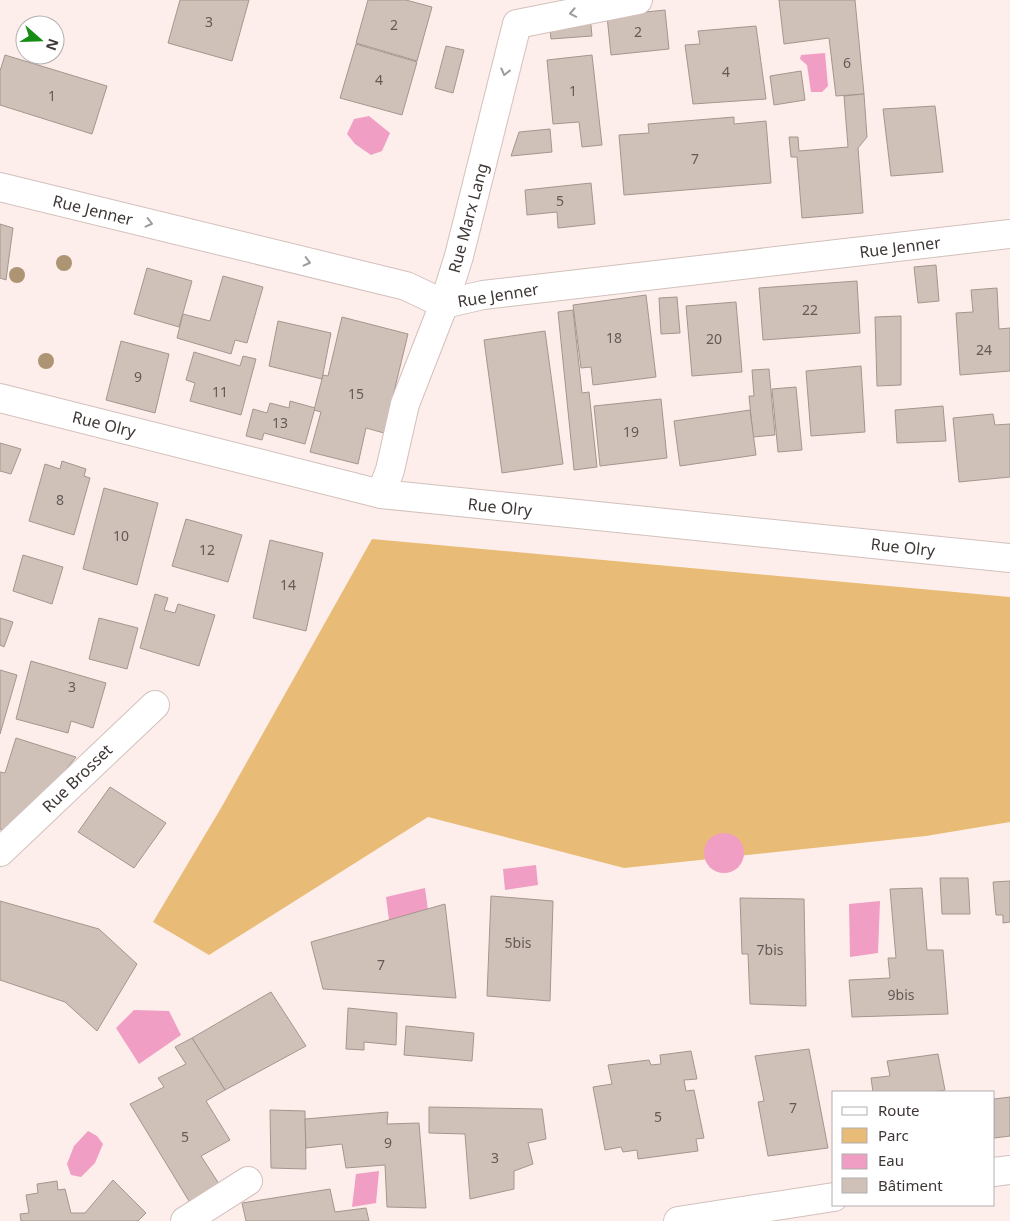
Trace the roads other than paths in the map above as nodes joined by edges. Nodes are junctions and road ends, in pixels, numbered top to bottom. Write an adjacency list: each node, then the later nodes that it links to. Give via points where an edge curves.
1 (638, 0): 4 (street, Rue Marx Lang, one-way to 4, via 516,24 459,256)
2 (0, 187): 4 (street, Rue Jenner, one-way to 4, via 406,286)
3 (1010, 234): 4 (street, Rue Jenner, via 483,295)
4 (444, 304): 6 (street, Rue Marx Lang, via 405,404 390,470)
5 (0, 398): 6 (street, Rue Olry)
6 (381, 494): 7 (street, Rue Olry)
7 (1010, 558)
8 (155, 705): 9 (street, Rue Brosset)
9 (0, 852)
10 (1010, 1170): 11 (street)
11 (995, 1172)
12 (248, 1181): 14 (street)
13 (832, 1197): 15 (street)
14 (185, 1221)
15 (678, 1221)

